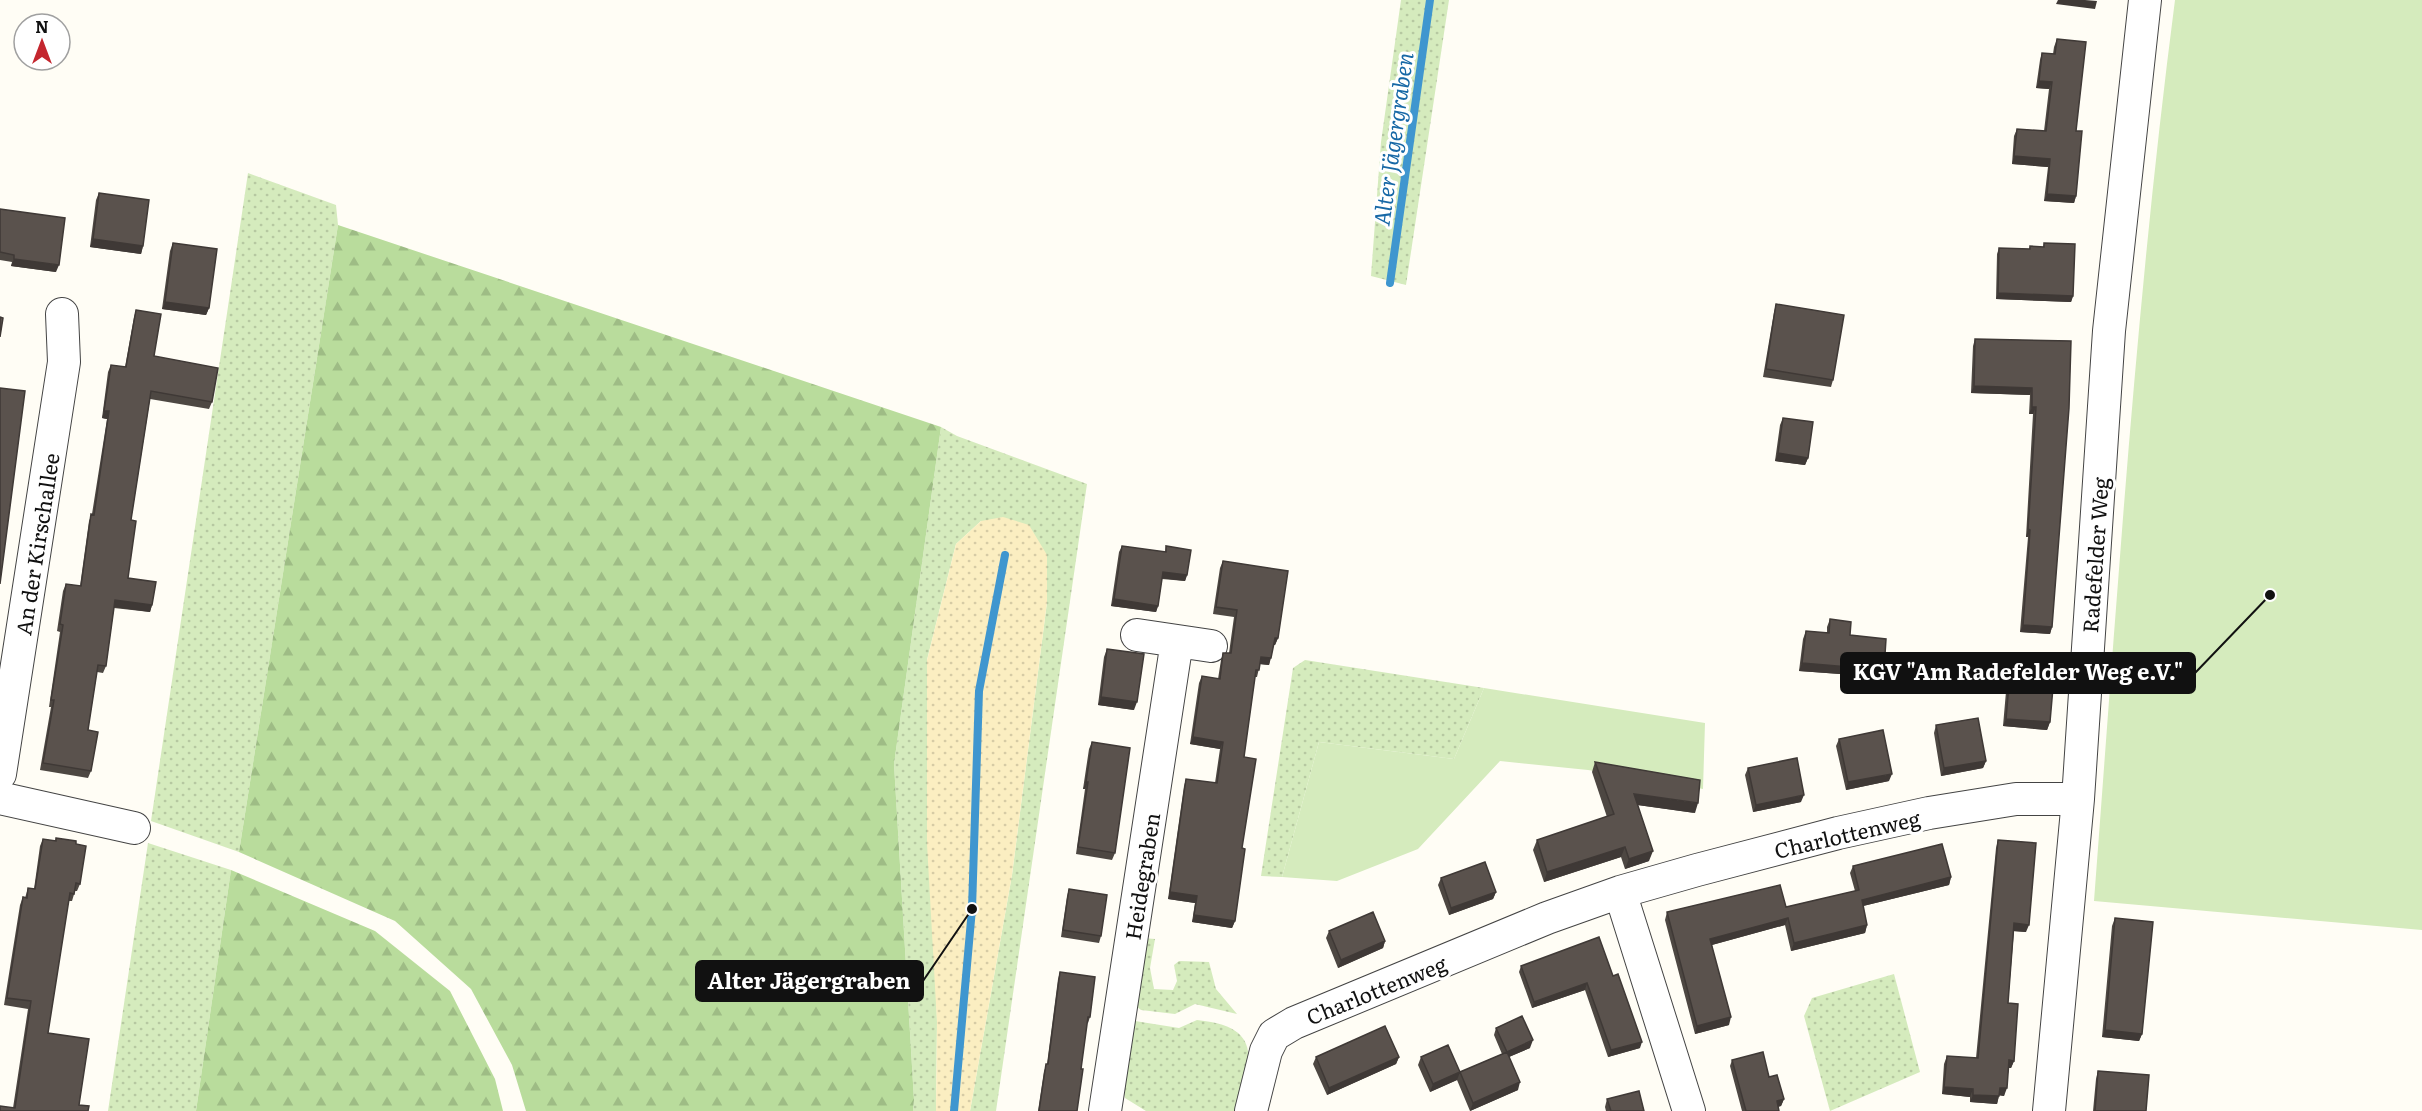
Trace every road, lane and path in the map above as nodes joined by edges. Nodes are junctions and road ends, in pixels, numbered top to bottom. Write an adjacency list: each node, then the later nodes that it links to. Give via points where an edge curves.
1 (2145, 0): 8 (street, Radefelder Weg, via 2109,331)
2 (62, 314): 6 (street, An der Kirschallee, via 64,362)
3 (1137, 635): 4 (street)
4 (1177, 641): 5 (street); 11 (street, Heidegraben)
5 (1211, 646)
6 (0, 774)
7 (0, 798): 9 (street)
8 (2078, 798): 10 (street, Charlottenweg, via 2016,798 1929,813 1838,833); 14 (street, Radefelder Weg)
9 (134, 828)
10 (1620, 892): 12 (street, Charlottenweg, via 1547,918 1284,1029 1274,1035 1266,1050); 13 (street)
11 (1105, 1111)
12 (1251, 1111)
13 (1689, 1111)
14 (2049, 1111)

